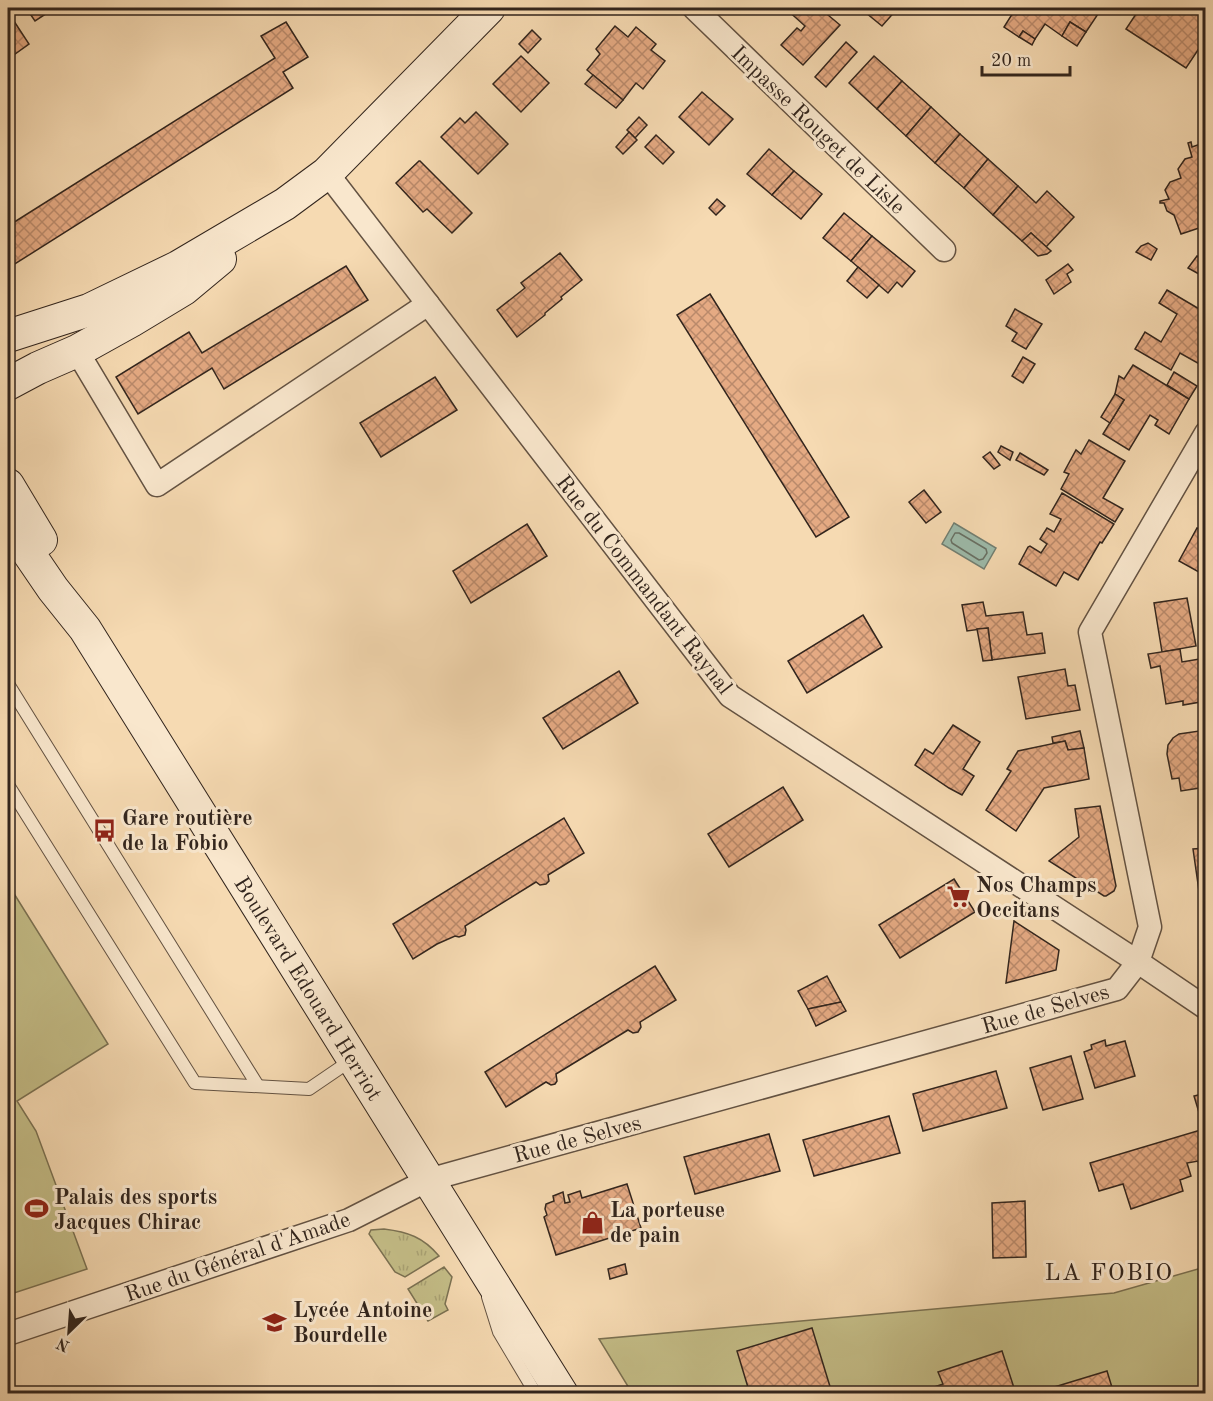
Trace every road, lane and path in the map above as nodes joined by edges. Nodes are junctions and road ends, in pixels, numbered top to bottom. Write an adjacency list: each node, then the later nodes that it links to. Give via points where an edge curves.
1 (489, 8): 3 (main road)
2 (694, 8): 5 (street, Impasse Rouget de Lisle)
3 (327, 173): 4 (main road); 6 (street, Rue du Commandant Raynal)
4 (285, 204): 7 (main road, via 178,267 89,310); 8 (main road, via 184,289)
5 (944, 250)
6 (428, 304): 8 (street, via 157,485); 16 (street, Rue du Commandant Raynal, via 730,696)
7 (8, 336)
8 (76, 351): 9 (main road)
9 (8, 384)
10 (1206, 433): 16 (street, Rue de Selves, via 1090,632 1150,927)
11 (8, 485): 13 (main road, Boulevard Edouard Herriot, via 70,585)
12 (8, 523): 13 (main road, Boulevard Edouard Herriot)
13 (85, 629): 18 (main road, Boulevard Edouard Herriot)
14 (8, 684): 19 (lane)
15 (8, 785): 19 (lane, via 195,1083)
16 (1138, 962): 17 (street, Rue du Commandant Raynal); 20 (street, Rue de Selves, via 1117,989)
17 (1206, 1008)
18 (353, 1059): 19 (lane, via 309,1089); 20 (main road, Boulevard Edouard Herriot)
19 (258, 1086)
20 (428, 1180): 21 (main road, Boulevard Edouard Herriot); 22 (street, Rue du Général d'Amade, via 349,1220)
21 (476, 1256): 23 (lane, Boulevard Edouard Herriot, via 499,1332); 24 (main road, Boulevard Edouard Herriot)
22 (8, 1334)
23 (536, 1394)
24 (561, 1394)

